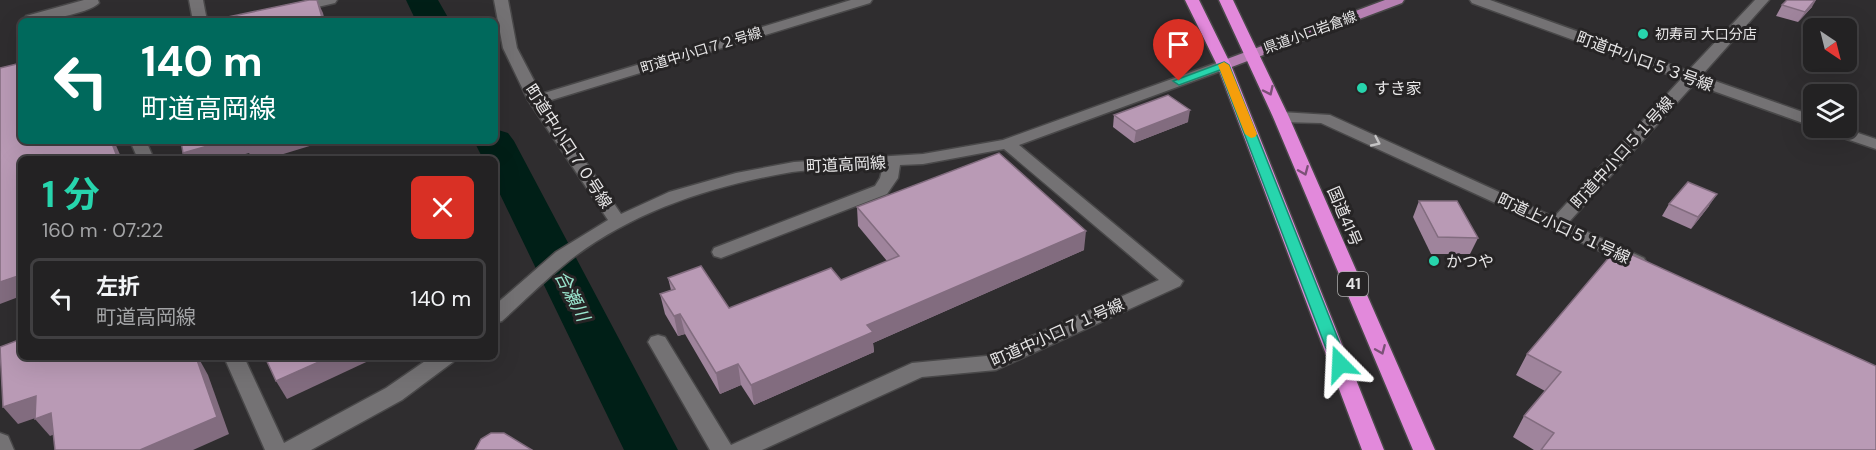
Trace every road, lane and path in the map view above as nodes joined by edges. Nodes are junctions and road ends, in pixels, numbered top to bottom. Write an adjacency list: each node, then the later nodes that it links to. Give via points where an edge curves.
1 (91, 0): 12 (street, via 84,6)
2 (196, 0): 13 (street)
3 (330, 0): 11 (street)
4 (501, 0): 17 (street, 町道中小口７０号線, via 510,48)
5 (865, 0): 17 (street, 町道中小口７２号線)
6 (1192, 0): 15 (highway, 41)
7 (1226, 0): 14 (highway, 国道41号 / 41)
8 (1397, 0): 14 (main road, 県道小口岩倉線)
9 (1477, 0): 16 (street, 町道中小口５３号線)
10 (1762, 0): 16 (street, 町道中小口５１号線)
11 (284, 10)
12 (35, 18)
13 (199, 18)
14 (1251, 54): 15 (main road, 県道小口岩倉線); 19 (highway, 国道41号 / 41, one-way to 19)
15 (1224, 65): 24 (street, 町道高岡線); 41 (highway, 41)
16 (1693, 74): 18 (street); 20 (street, 町道中小口５３号線, via 1700,82); 28 (street, 町道中小口５１号線)
17 (536, 100): 27 (street, 町道中小口７０号線)
18 (1803, 109)
19 (1281, 117): 28 (street, 町道上小口５１号線, one-way to 28, via 1324,118); 42 (highway, 国道41号 / 41, one-way to 42)
20 (1803, 118)
21 (1857, 128): 22 (street)
22 (1876, 135)
23 (1857, 138): 25 (street)
24 (1007, 144): 26 (street, 町道高岡線); 40 (street, 町道中小口７１号線, via 1173,281 989,364 919,369)
25 (1876, 144)
26 (892, 162): 27 (street, 町道高岡線, via 794,167 736,178 675,196); 29 (street, via 889,178 881,190)
27 (618, 222): 31 (street, 町道高岡線, via 534,280)
28 (1556, 225): 30 (street, 町道上小口５１号線)
29 (721, 252)
30 (1652, 269)
31 (498, 313)
32 (658, 342): 39 (street)
33 (235, 360): 37 (street)
34 (442, 360): 38 (street, via 394,394)
35 (0, 442): 36 (street)
36 (3, 450)
37 (276, 450)
38 (291, 450)
39 (722, 450)
40 (740, 450)
41 (1373, 450)
42 (1424, 450)

